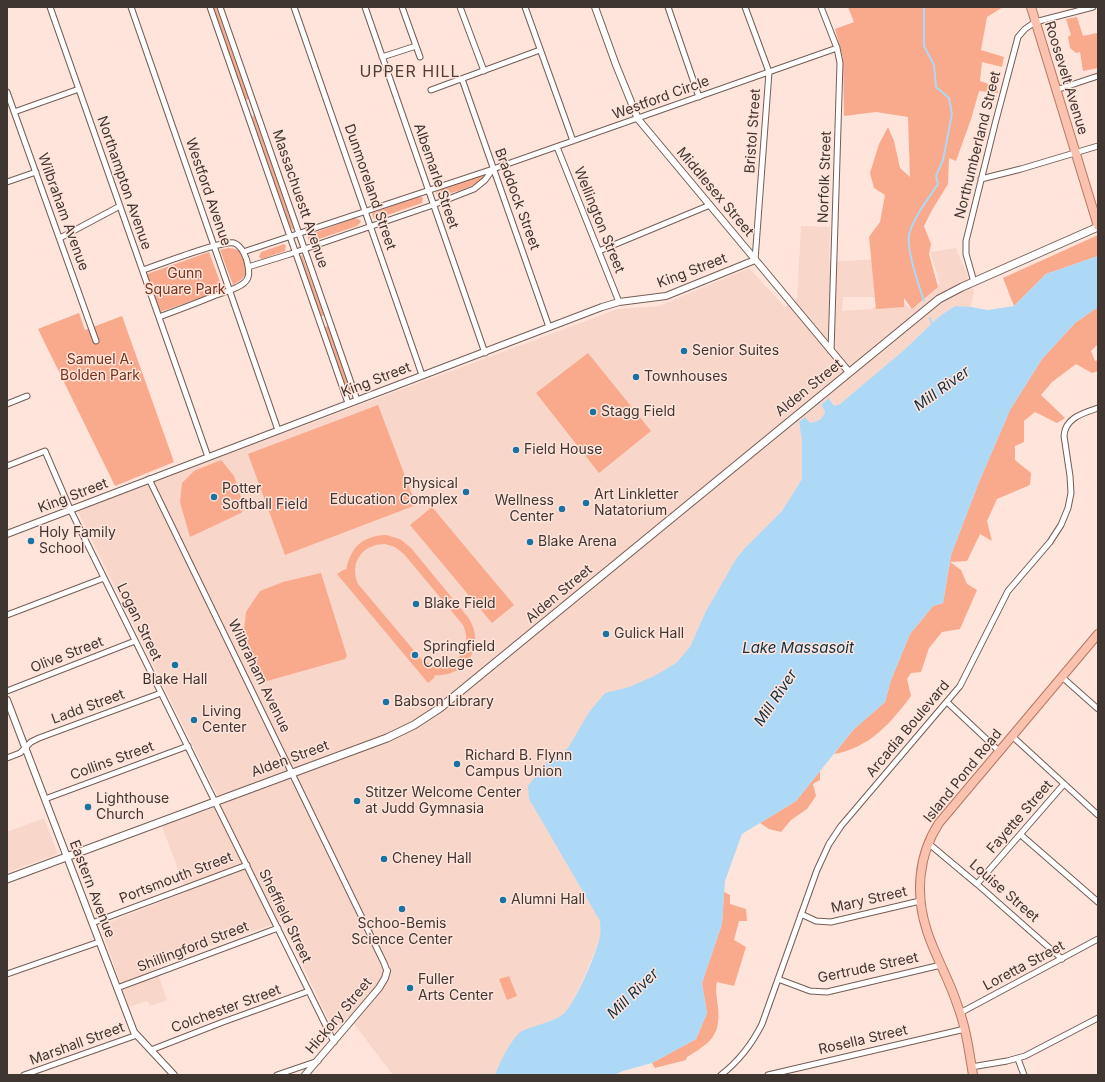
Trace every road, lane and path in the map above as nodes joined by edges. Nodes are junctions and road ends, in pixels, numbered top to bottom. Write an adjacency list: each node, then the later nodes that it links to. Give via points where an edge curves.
1 (50, 7): 26 (street, Northampton Avenue)
2 (131, 7): 53 (street, Westford Avenue)
3 (210, 7): 32 (street)
4 (220, 7): 31 (street, Massachuestt Avenue)
5 (294, 7): 47 (street, Dunmoreland Street)
6 (365, 7): 20 (street, Albemarle Street)
7 (402, 7): 17 (street)
8 (460, 7): 22 (street)
9 (525, 7): 19 (street)
10 (595, 7): 34 (street, Middlesex Street)
11 (668, 7): 30 (street)
12 (745, 7): 23 (street, Bristol Street)
13 (821, 7): 18 (street, Norfolk Street)
14 (1031, 7): 16 (main road, Roosevelt Avenue)
15 (1093, 7): 16 (street)
16 (1035, 22): 28 (main road, Roosevelt Avenue); 41 (street, Northumberland Street, via 1025,29 1017,41)
17 (416, 46): 20 (street); 21 (street)
18 (837, 48): 23 (street, Westford Circle); 69 (street, Norfolk Street, via 840,63)
19 (540, 50): 22 (street); 35 (street)
20 (382, 57): 43 (street, Albemarle Street)
21 (420, 57)
22 (484, 71): 25 (street)
23 (769, 72): 30 (street, Westford Circle); 58 (street, Bristol Street)
24 (1098, 76): 28 (street)
25 (462, 79): 27 (street); 39 (street, Braddock Street)
26 (79, 89): 33 (street); 46 (street, Northampton Avenue)
27 (431, 90)
28 (1056, 90): 38 (main road, Roosevelt Avenue)
29 (7, 92): 33 (street, Wilbraham Avenue)
30 (699, 97): 34 (street, Westford Circle)
31 (255, 106): 32 (street); 50 (street, Massachuestt Avenue)
32 (246, 110): 51 (street)
33 (14, 112): 40 (street, Wilbraham Avenue)
34 (638, 119): 35 (street, Westford Circle); 45 (street, Middlesex Street)
35 (573, 141): 37 (street, Westford Circle)
36 (1098, 146): 38 (street)
37 (557, 147): 39 (street, Westford Circle); 55 (street, Wellington Street)
38 (1075, 153): 41 (street); 49 (main road, Roosevelt Avenue)
39 (493, 169): 43 (street, Westford Circle); 44 (street, via 474,189); 67 (street, Braddock Street)
40 (36, 172): 42 (street); 52 (street, Wilbraham Avenue)
41 (981, 179): 61 (street, Northumberland Street, via 965,244)
42 (7, 182)
43 (429, 191): 44 (street, Albemarle Street); 47 (street, Westford Circle)
44 (433, 205): 48 (street); 70 (street, Albemarle Street)
45 (710, 205): 55 (street); 58 (street, Middlesex Street)
46 (120, 206): 52 (street); 60 (street, Northampton Avenue)
47 (366, 212): 48 (street, Dunmoreland Street); 50 (street, Westford Circle)
48 (371, 226): 54 (street); 72 (street, Dunmoreland Street)
49 (1098, 226): 61 (main road, Alden Street)
50 (300, 234): 51 (street, Westford Circle); 54 (street, Massachuestt Avenue)
51 (290, 237): 56 (street, Westford Circle); 57 (street)
52 (60, 238): 68 (street, Wilbraham Avenue)
53 (214, 246): 56 (street, via 233,243); 60 (street); 62 (street, Westford Avenue)
54 (305, 249): 57 (street); 65 (street, Massachuestt Avenue)
55 (599, 251): 63 (street, Wellington Street)
56 (243, 252): 59 (street)
57 (296, 252): 59 (street); 66 (street)
58 (755, 260): 63 (street, King Street, via 666,296); 69 (street, Middlesex Street)
59 (248, 267): 62 (street, via 247,280)
60 (143, 270): 64 (street, Northampton Avenue)
61 (974, 282): 71 (main road, Alden Street, via 939,299)
62 (230, 290): 64 (street); 78 (street, Westford Avenue)
63 (619, 302): 67 (street, King Street)
64 (159, 317): 79 (street, Northampton Avenue)
65 (329, 319): 66 (street); 74 (street, Massachuestt Avenue)
66 (320, 322): 75 (street)
67 (549, 327): 70 (street, King Street)
68 (96, 341)
69 (831, 350): 71 (street, Middlesex Street)
70 (485, 353): 72 (street, King Street)
71 (849, 372): 99 (main road, Alden Street, via 421,722 392,736)
72 (422, 375): 74 (street, King Street)
73 (27, 396): 76 (street)
74 (357, 400): 75 (street, King Street)
75 (348, 403): 78 (street, King Street)
76 (7, 404)
77 (1098, 408): 92 (street, Arcadia Boulevard, via 1073,419 1064,431 1071,493 1061,525 1050,542 1008,591 966,676)
78 (278, 430): 79 (street, King Street)
79 (208, 457): 81 (street, King Street)
80 (7, 466): 82 (street, Logan Street, via 45,451)
81 (149, 479): 82 (street, King Street); 99 (street, Wilbraham Avenue)
82 (70, 510): 83 (street, King Street); 84 (street, Logan Street)
83 (7, 534)
84 (104, 578): 85 (street); 87 (street, Logan Street)
85 (7, 615)
86 (1098, 634): 88 (main road, Island Pond Road)
87 (135, 641): 89 (street, Olive Street); 90 (street, Logan Street)
88 (1062, 677): 93 (street); 94 (main road, Island Pond Road)
89 (7, 691)
90 (161, 693): 95 (street, Logan Street); 96 (street, Ladd Street, via 39,738)
91 (7, 700): 96 (street, Eastern Avenue)
92 (947, 702): 97 (street); 112 (street, Arcadia Boulevard, via 834,836 817,870)
93 (1098, 709)
94 (1012, 736): 97 (main road, Island Pond Road); 100 (street)
95 (188, 746): 101 (street, Collins Street); 102 (street, Logan Street)
96 (26, 748): 98 (street, Ladd Street); 101 (street, Eastern Avenue)
97 (999, 751): 105 (main road, Island Pond Road, via 939,824)
98 (7, 758)
99 (293, 772): 102 (main road, Alden Street); 119 (street, Wilbraham Avenue)
100 (1064, 784): 103 (street); 104 (street, Fayette Street)
101 (45, 799): 106 (street, Eastern Avenue)
102 (215, 801): 106 (main road, Alden Street); 107 (street, Sheffield Street)
103 (1098, 815)
104 (1021, 835): 109 (street, Fayette Street); 111 (street)
105 (928, 843): 109 (street, Louise Street); 110 (main road, Island Pond Road, via 921,871)
106 (67, 857): 108 (main road, Alden Street); 113 (street, Eastern Avenue)
107 (247, 865): 113 (street, Portsmouth Street); 114 (street, Sheffield Street)
108 (7, 880)
109 (977, 884): 117 (street, Louise Street)
110 (920, 901): 112 (street, Mary Street, via 831,922 816,921); 118 (main road, Island Pond Road, via 927,932)
111 (1098, 902)
112 (801, 914): 121 (street, Arcadia Boulevard)
113 (92, 923): 116 (street, Eastern Avenue)
114 (278, 928): 122 (street, Shillingford Street); 123 (street, Sheffield Street)
115 (1098, 939): 117 (street, Loretta Street)
116 (99, 942): 120 (street); 122 (street, Eastern Avenue)
117 (1062, 959): 124 (street, Loretta Street)
118 (941, 965): 121 (street, Gertrude Street, via 827,992 810,991); 124 (main road, Island Pond Road)
119 (387, 971): 128 (street, Hickory Street, via 379,988)
120 (7, 974)
121 (778, 979): 137 (street, Arcadia Boulevard, via 755,1037 739,1059)
122 (117, 988): 127 (street, Eastern Avenue)
123 (309, 992): 128 (street, Sheffield Street); 129 (street, Colchester Street)
124 (960, 1013): 126 (main road, Island Pond Road)
125 (1098, 1018): 130 (street, via 1035,1052)
126 (965, 1028): 132 (main road, Island Pond Road); 138 (street, Rosella Street)
127 (137, 1035): 129 (street, Eastern Avenue); 133 (street, Marshall Street)
128 (334, 1042): 131 (street, Hickory Street)
129 (151, 1050): 134 (street, Eastern Avenue)
130 (1018, 1058): 132 (street); 139 (street)
131 (318, 1061): 135 (street); 136 (street, Hickory Street)
132 (972, 1071)
133 (24, 1075)
134 (174, 1075)
135 (277, 1075)
136 (305, 1075)
137 (721, 1075)
138 (768, 1075)
139 (1024, 1075)

